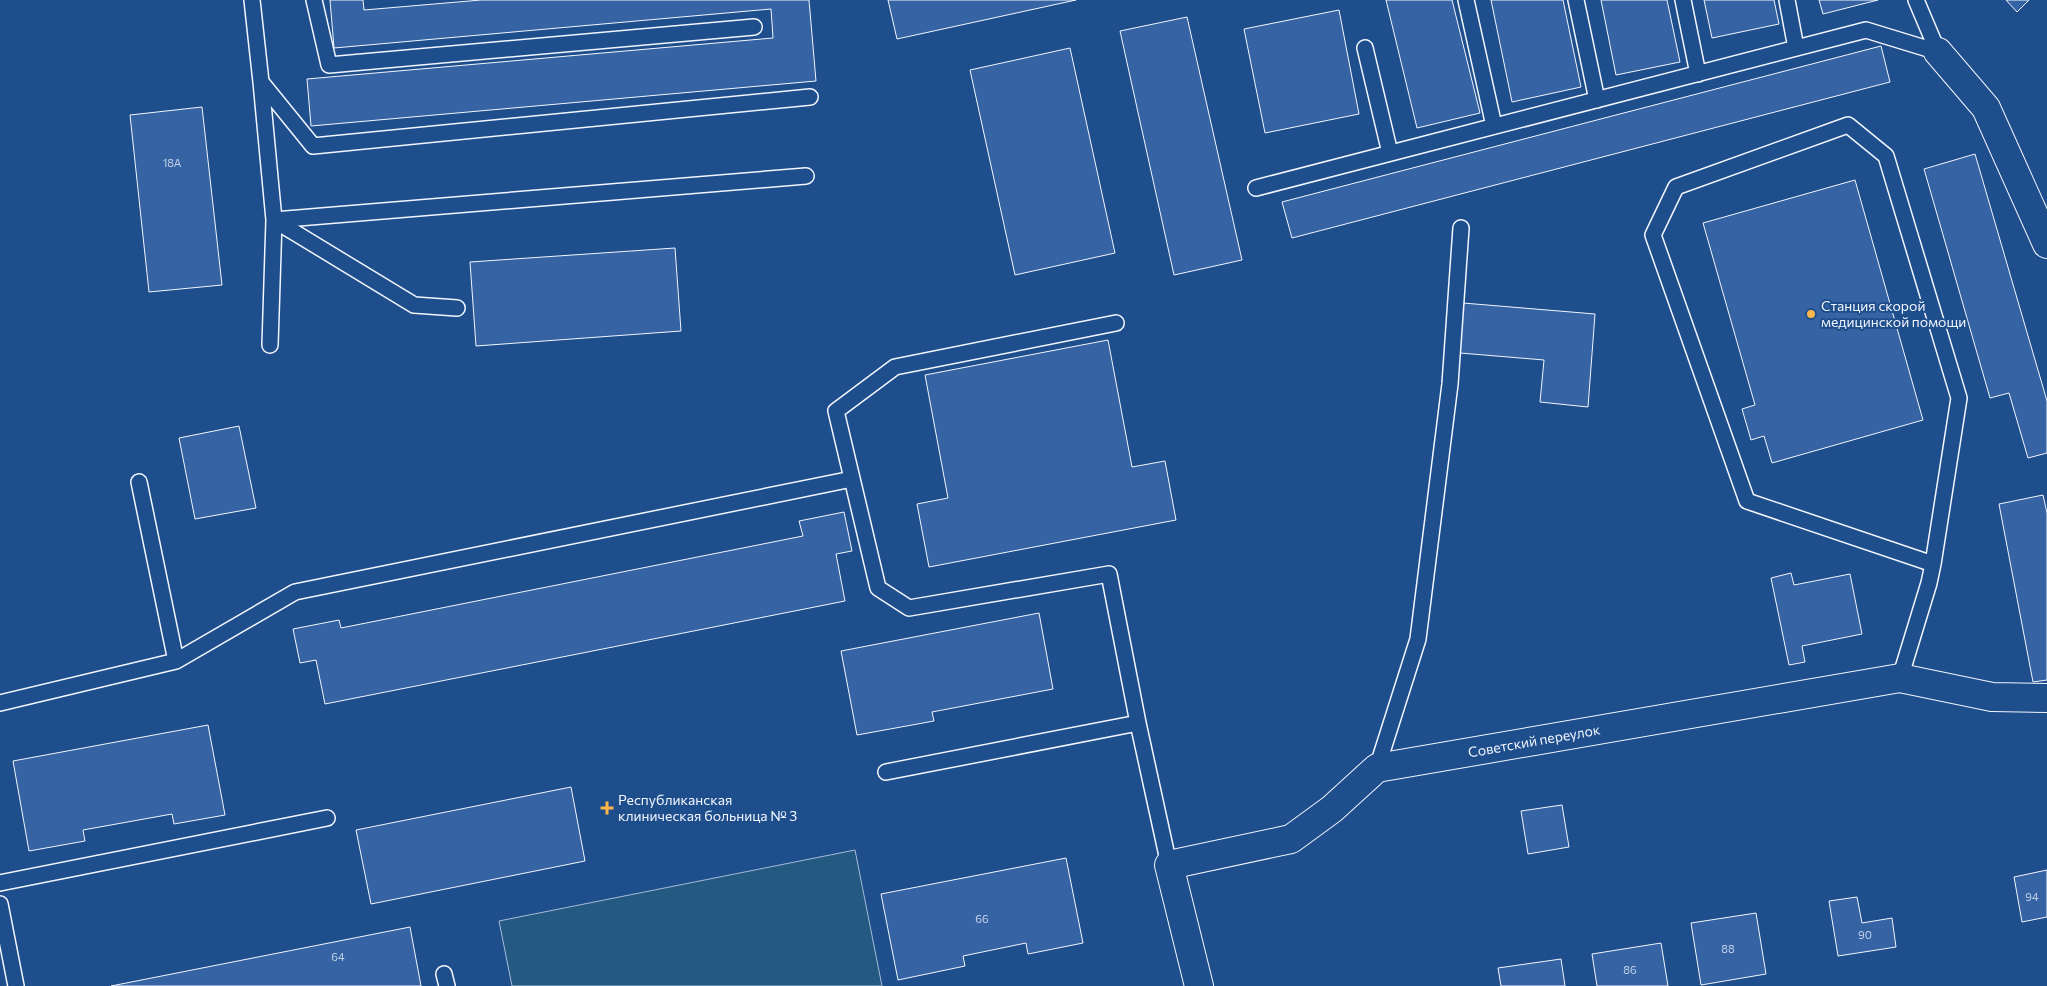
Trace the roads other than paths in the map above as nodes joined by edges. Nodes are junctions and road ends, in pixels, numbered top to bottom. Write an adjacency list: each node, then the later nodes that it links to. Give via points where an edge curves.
1 (252, 0): 13 (lane)
2 (314, 0): 8 (lane, via 329,65)
3 (1466, 0): 16 (lane)
4 (1576, 0): 15 (lane)
5 (1683, 0): 12 (lane)
6 (1786, 0): 10 (lane)
7 (1916, 0): 11 (lane)
8 (754, 28)
9 (1365, 48): 17 (lane)
10 (1796, 48): 11 (lane, via 1866,30); 12 (lane)
11 (1938, 52): 22 (street, via 1986,108)
12 (1698, 74): 15 (lane)
13 (261, 82): 14 (lane, via 313,146); 20 (lane)
14 (810, 97)
15 (1597, 100): 16 (lane)
16 (1494, 126): 17 (lane)
17 (1390, 153): 19 (lane)
18 (806, 176): 20 (lane)
19 (1256, 188)
20 (274, 220): 23 (lane, via 414,305); 25 (lane)
21 (1461, 228): 34 (lane, via 1450,384 1418,639)
22 (2047, 244)
23 (457, 308)
24 (1116, 323): 26 (lane, via 895,367 836,411)
25 (270, 345)
26 (852, 479): 29 (lane, via 295,592); 33 (lane, via 878,588 909,608 1109,574)
27 (138, 482): 29 (lane)
28 (1933, 564): 28 (lane, via 1959,398 1886,156 1848,125 1676,187 1653,235 1747,501); 30 (lane)
29 (176, 661): 32 (lane)
30 (1900, 678): 31 (street, Советский переулок, via 1992,697); 34 (street, Советский переулок)
31 (2047, 698)
32 (0, 703)
33 (1138, 723): 35 (lane); 37 (lane)
34 (1377, 768): 37 (street, via 1332,809 1291,840)
35 (886, 772)
36 (328, 818): 38 (lane)
37 (1169, 865): 41 (street)
38 (0, 883)
39 (0, 904): 40 (lane)
40 (16, 986)
41 (1198, 986)

